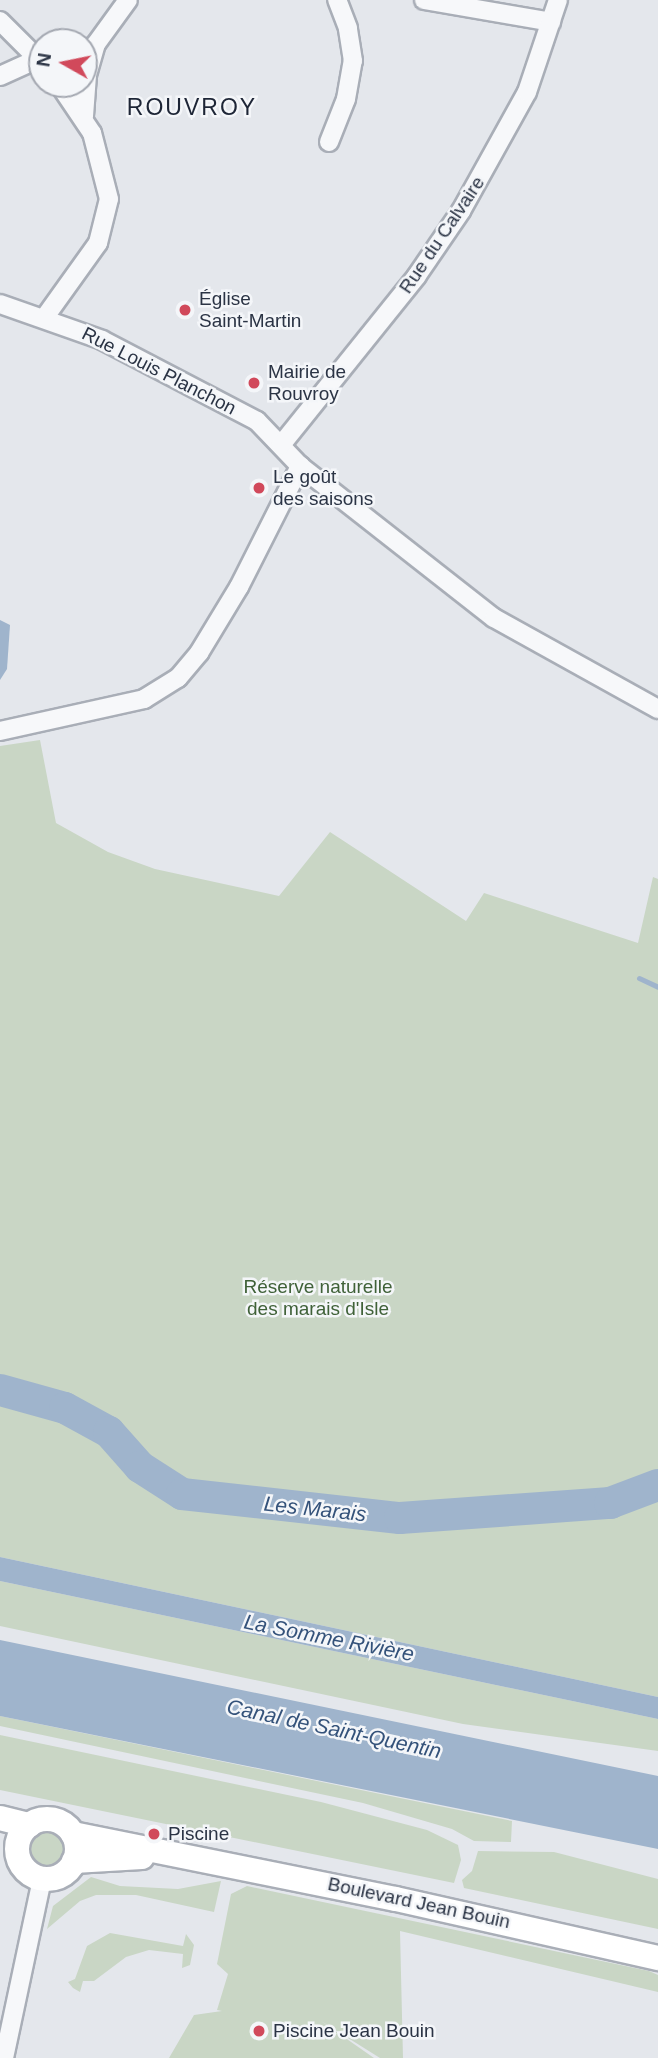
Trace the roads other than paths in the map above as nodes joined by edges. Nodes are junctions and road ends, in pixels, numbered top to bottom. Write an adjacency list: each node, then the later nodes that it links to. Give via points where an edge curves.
1 (128, 0): 7 (street)
2 (337, 0): 14 (street, via 348,28 353,61 346,99)
3 (424, 0): 6 (street)
4 (558, 0): 6 (street, Rue du Calvaire)
5 (0, 21): 8 (street)
6 (551, 22): 17 (street, Rue du Calvaire, via 513,123 461,211 416,277)
7 (98, 36)
8 (28, 47)
9 (28, 64): 10 (street)
10 (0, 76)
11 (70, 98): 13 (street)
12 (85, 98): 13 (street)
13 (84, 116): 16 (street, via 105,174 107,214 98,243)
14 (329, 142)
15 (0, 304): 16 (street, Rue Louis Planchon)
16 (45, 317): 17 (street, Rue Louis Planchon, via 208,393 257,421)
17 (281, 445): 18 (street, Rue Louis Planchon)
18 (300, 466): 19 (street, Rue Louis Planchon, via 494,618); 20 (street, via 239,587 199,653 178,678 144,699)
19 (658, 709)
20 (0, 731)
21 (0, 1818): 22 (street)
22 (29, 1825): 23 (street, via 38,1820 58,1821); 24 (street)
23 (73, 1834): 25 (street, Boulevard Jean Bouin); 26 (street)
24 (9, 1843): 27 (street, via 26,1870)
25 (178, 1854): 26 (street, Boulevard Jean Bouin); 28 (street, Boulevard Jean Bouin)
26 (74, 1861): 27 (street, via 64,1873)
27 (42, 1879): 29 (street)
28 (658, 1958)
29 (4, 2058)

